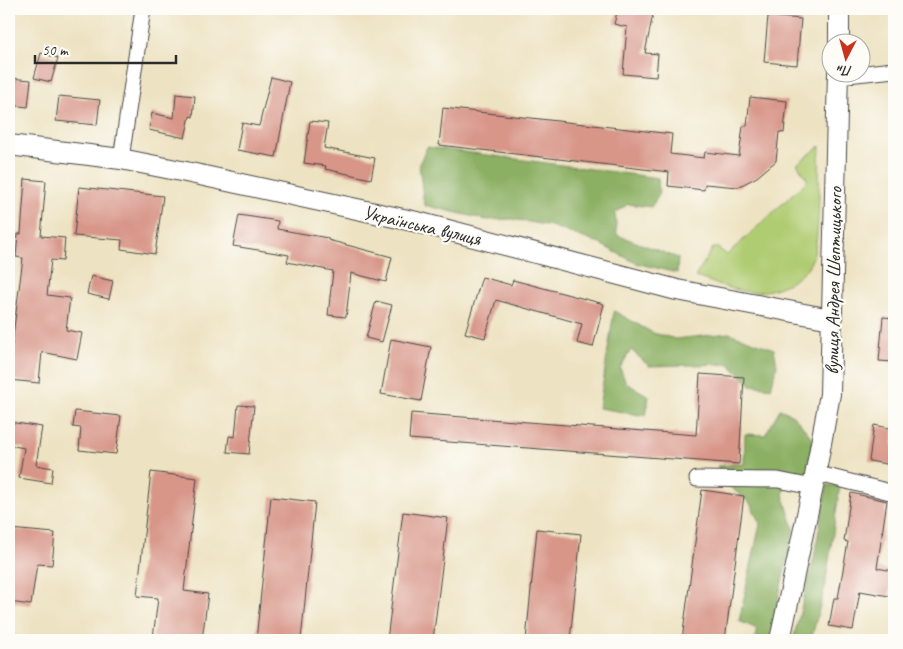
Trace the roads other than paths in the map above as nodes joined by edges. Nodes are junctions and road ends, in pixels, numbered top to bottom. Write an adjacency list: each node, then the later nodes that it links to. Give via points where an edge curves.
1 (143, 9): 8 (street)
2 (839, 9): 3 (street)
3 (839, 32)
4 (894, 70): 5 (street)
5 (870, 72)
6 (838, 82): 9 (street, вулиця Андрея Шептицького)
7 (9, 145): 8 (street, Українська вулиця)
8 (121, 159): 9 (street, Українська вулиця, via 417,222 676,290)
9 (831, 319): 11 (street, вулиця Андрея Шептицького, via 830,394)
10 (697, 479): 11 (street)
11 (814, 480): 12 (street); 13 (street, вулиця Андрея Шептицького)
12 (894, 493)
13 (780, 640)

